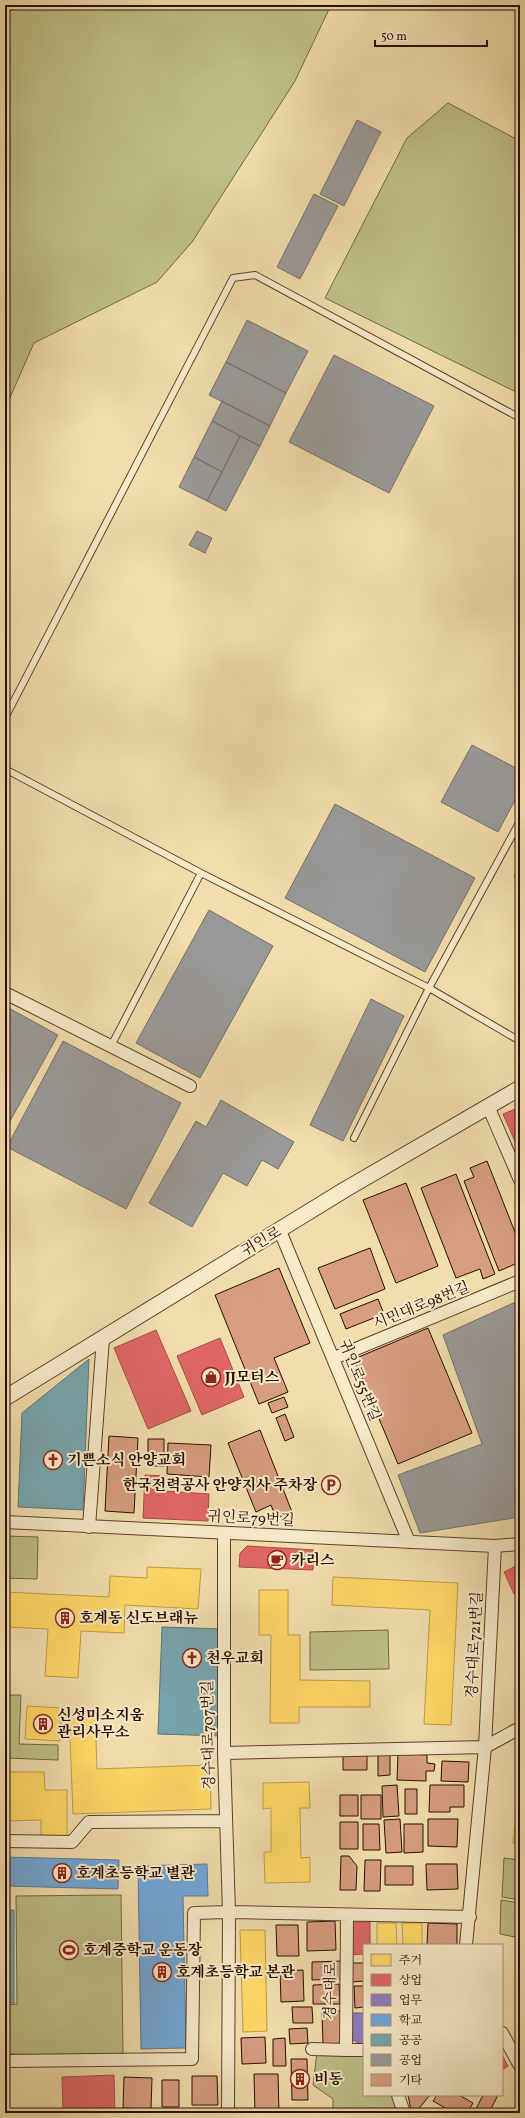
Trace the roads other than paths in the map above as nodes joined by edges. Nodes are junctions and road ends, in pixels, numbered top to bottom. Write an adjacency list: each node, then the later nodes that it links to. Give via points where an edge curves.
1 (520, 418): 2 (lane, via 255,275 233,278)
2 (5, 718)
3 (5, 769): 5 (lane)
4 (520, 820): 6 (lane)
5 (201, 873): 6 (lane); 9 (lane)
6 (429, 988): 8 (lane); 13 (lane)
7 (5, 993): 9 (street)
8 (520, 1042)
9 (111, 1046): 10 (street)
10 (190, 1086)
11 (520, 1088): 12 (street, 귀인로)
12 (488, 1106): 14 (street); 15 (street, 귀인로)
13 (354, 1138)
14 (520, 1180)
15 (280, 1230): 17 (street, 귀인로); 18 (street, 귀인로55번길)
16 (520, 1281): 18 (street, 시민대로98번길)
17 (103, 1338): 19 (street, 귀인로); 21 (street)
18 (334, 1358): 23 (street, 귀인로55번길)
19 (5, 1398)
20 (5, 1522): 21 (street, 귀인로79번길)
21 (89, 1527): 22 (street, 귀인로79번길)
22 (224, 1533): 23 (street, 귀인로79번길); 28 (street, 경수대로707번길)
23 (409, 1542): 25 (street, 귀인로79번길)
24 (520, 1544): 25 (street, 귀인로79번길)
25 (495, 1546): 27 (street, 경수대로721번길)
26 (520, 1728): 27 (street)
27 (485, 1747): 28 (street); 33 (street, 경수대로721번길)
28 (224, 1753): 29 (street, 경수대로707번길)
29 (226, 1821): 30 (street, via 89,1822 72,1842); 31 (street, 경수대로707번길)
30 (5, 1841)
31 (228, 1912): 32 (street); 39 (street, via 194,1913 192,2059); 42 (street, 경수대로707번길)
32 (347, 1915): 33 (street); 37 (street, 경수대로)
33 (470, 1917): 34 (street, 경수대로721번길)
34 (466, 1944)
35 (503, 2035): 40 (street)
36 (312, 2049): 37 (street)
37 (346, 2050): 38 (street)
38 (363, 2050)
39 (5, 2061)
40 (520, 2066)
41 (398, 2096): 43 (street)
42 (228, 2113)
43 (404, 2113)

